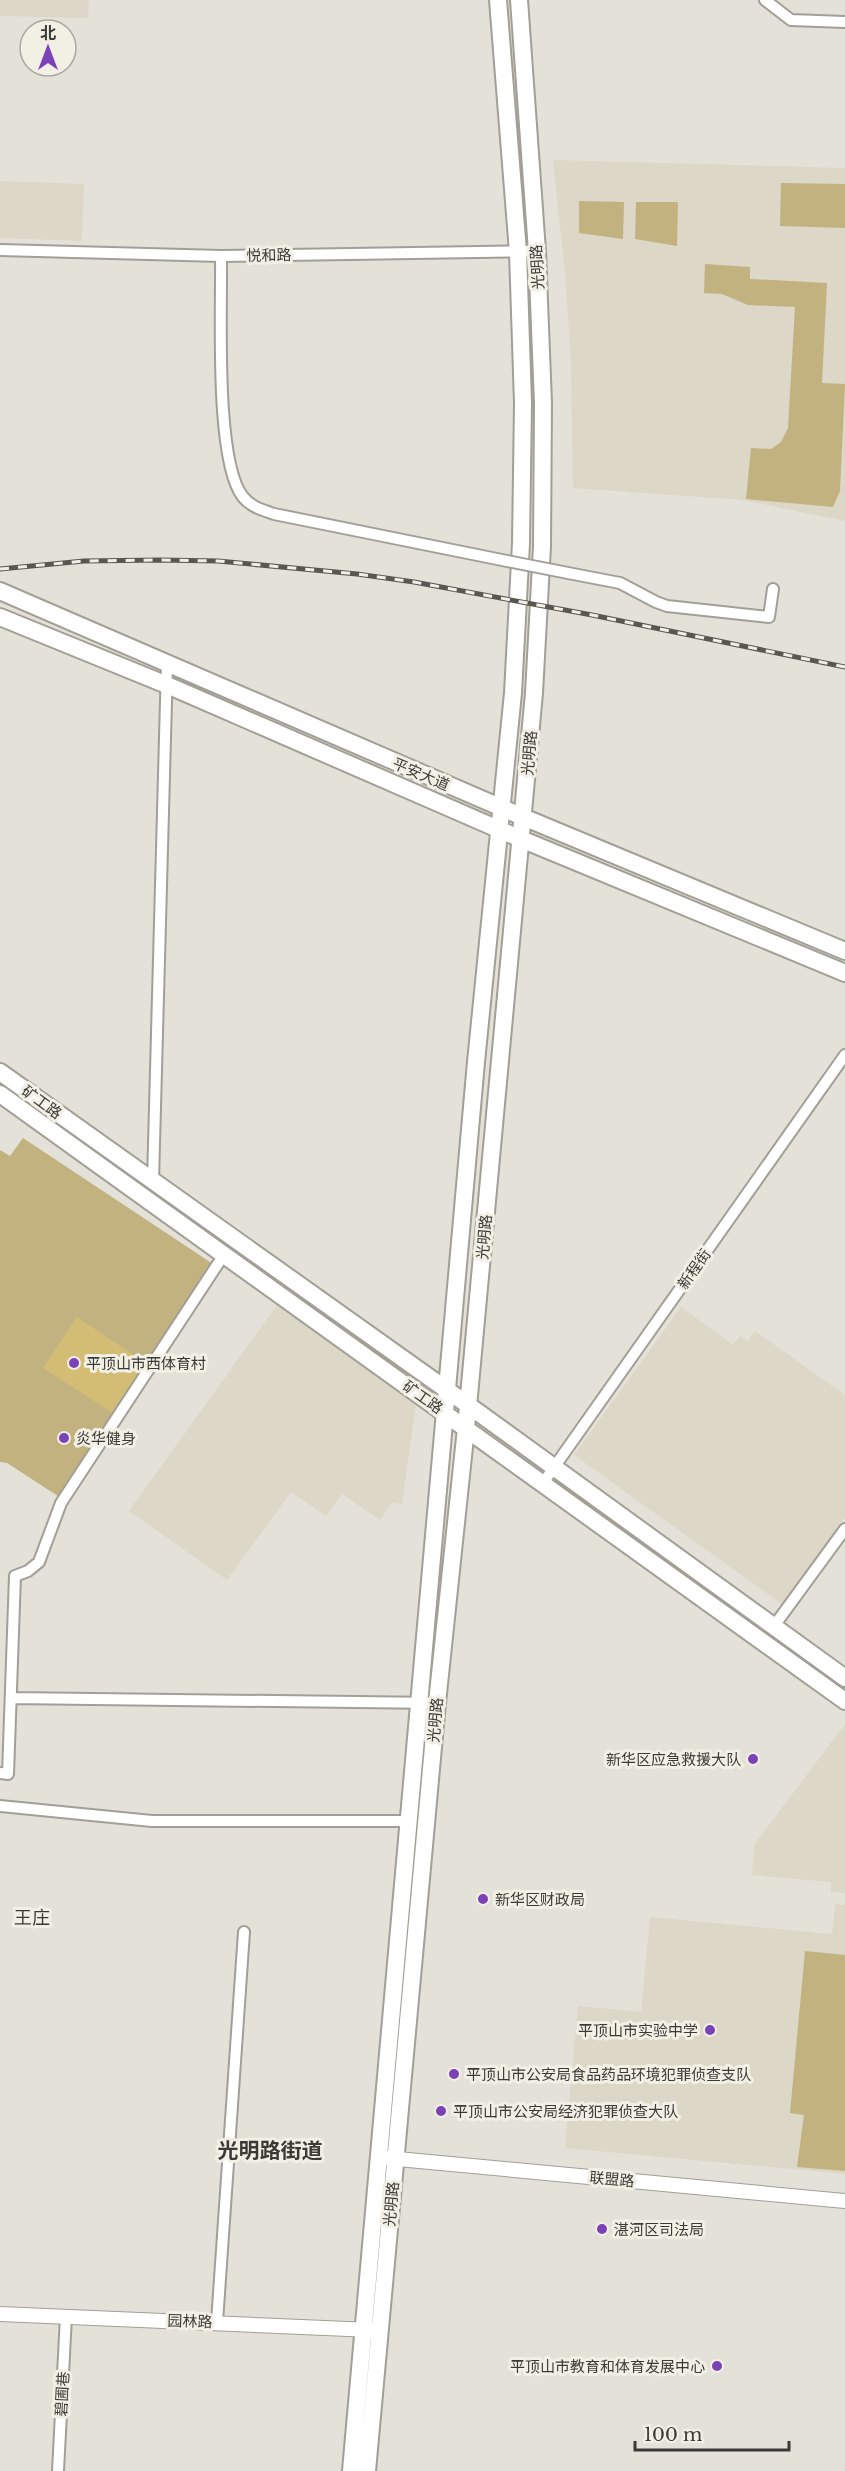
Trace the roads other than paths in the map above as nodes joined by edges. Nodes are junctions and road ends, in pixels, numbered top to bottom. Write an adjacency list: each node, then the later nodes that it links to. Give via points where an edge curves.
1 (498, 0): 7 (main road, 光明路)
2 (519, 0): 6 (main road, 光明路)
3 (765, 0): 4 (street, via 791,20)
4 (845, 22)
5 (0, 250): 8 (street, 悦和路)
6 (537, 251): 7 (street, 悦和路); 15 (main road, 光明路, via 543,403 542,546)
7 (518, 252): 8 (street, 悦和路); 14 (main road, 光明路, via 523,403 521,543 513,693)
8 (221, 256): 9 (street, bridge, via 222,403 227,449 241,495 252,506 274,514 626,585 667,606 769,617)
9 (773, 589)
10 (0, 591): 12 (main road, 平安大道)
11 (0, 617): 13 (main road, 平安大道)
12 (167, 664): 13 (street); 14 (main road, 平安大道)
13 (167, 685): 16 (main road, 平安大道); 23 (street)
14 (501, 808): 15 (main road, 平安大道); 16 (main road, 光明路)
15 (523, 818): 17 (main road, 光明路); 18 (main road, 平安大道)
16 (499, 829): 17 (main road, 平安大道); 25 (main road, 光明路)
17 (522, 839): 19 (main road, 平安大道); 26 (main road, 光明路)
18 (845, 951)
19 (845, 973)
20 (845, 1055): 29 (street, 新程街)
21 (0, 1072): 23 (main road, 矿工路)
22 (0, 1094): 24 (main road, 矿工路)
23 (153, 1181): 25 (main road, 矿工路)
24 (223, 1256): 27 (main road, 矿工路); 34 (street, via 61,1503 39,1562 15,1576)
25 (447, 1391): 26 (main road, 矿工路); 27 (main road, 光明路)
26 (468, 1405): 28 (main road, 光明路); 29 (main road, 矿工路)
27 (445, 1413): 28 (main road, 矿工路); 37 (main road, 光明路)
28 (466, 1428): 30 (main road, 矿工路); 36 (main road, 光明路)
29 (554, 1468): 30 (street, 新程街); 32 (main road, 矿工路)
30 (543, 1483): 35 (main road, 矿工路)
31 (845, 1529): 32 (street)
32 (774, 1626): 33 (main road, 矿工路)
33 (845, 1678)
34 (11, 1698): 37 (street); 38 (street, via 8,1774)
35 (845, 1701)
36 (437, 1703): 37 (street); 42 (main road, 光明路)
37 (420, 1704): 40 (main road, 光明路)
38 (0, 1773)
39 (0, 1806): 40 (street, via 152,1821)
40 (410, 1821): 42 (main road, 光明路)
41 (244, 1932): 46 (street)
42 (387, 2158): 43 (street, 联盟路); 47 (main road, 光明路)
43 (845, 2201)
44 (0, 2314): 45 (street, 园林路)
45 (66, 2316): 46 (street, 园林路); 48 (street, 碧圃巷)
46 (217, 2322): 47 (street, 园林路)
47 (372, 2330): 49 (main road, 光明路); 50 (main road, 光明路)
48 (58, 2471)
49 (351, 2471)
50 (367, 2471)

